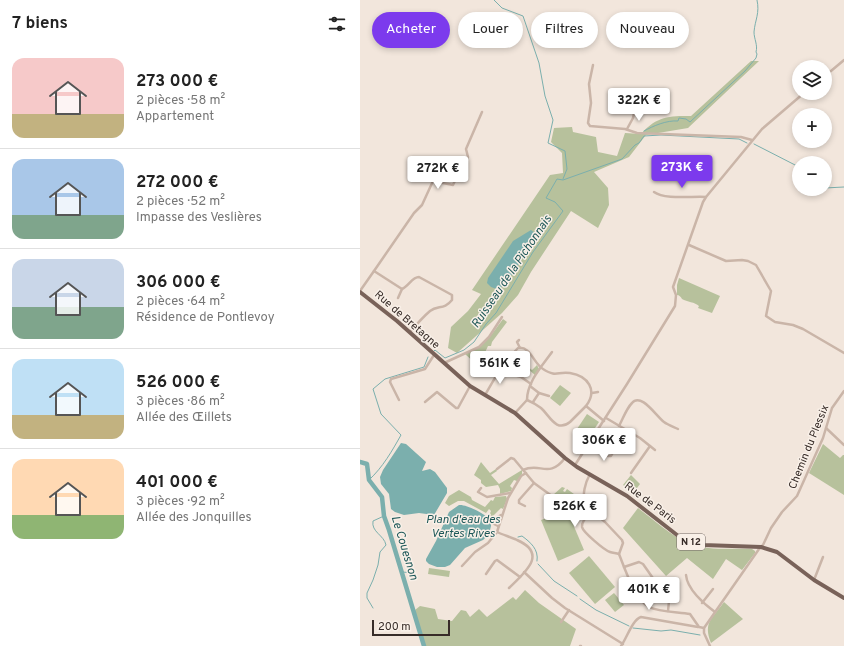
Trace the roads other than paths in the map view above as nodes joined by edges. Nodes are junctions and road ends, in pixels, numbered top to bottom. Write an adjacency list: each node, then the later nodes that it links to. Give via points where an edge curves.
1 (844, 60): 3 (street)
2 (593, 65): 7 (street, via 589,84 591,103 588,124)
3 (832, 70)
4 (796, 100): 8 (street)
5 (635, 108): 7 (street)
6 (482, 112): 10 (street, via 466,149 468,157 453,185)
7 (627, 129): 8 (street, via 637,133 741,137)
8 (752, 140): 12 (street)
9 (409, 168): 10 (street)
10 (433, 181): 14 (street, via 422,204)
11 (654, 192): 12 (street, via 666,196)
12 (706, 197): 13 (street)
13 (689, 245): 23 (street, via 726,261 742,260 756,265 771,291 766,316 775,322 803,329); 42 (street, via 673,287 676,295 675,306)
14 (374, 271): 15 (street); 16 (street)
15 (402, 289): 17 (street); 19 (street, via 420,277 450,292 453,298 444,307 431,310)
16 (360, 291): 19 (main road, Rue de Bretagne / N 12)
17 (398, 298)
18 (502, 317): 25 (street, via 480,347)
19 (410, 332): 24 (main road, Rue de Bretagne / N 12)
20 (519, 340): 21 (street, via 517,342)
21 (520, 348): 26 (street); 27 (street, via 530,352)
22 (552, 352): 27 (street)
23 (844, 353)
24 (434, 355): 25 (main road, Rue de Bretagne / N 12); 36 (street, via 425,369 391,379 390,382)
25 (443, 363): 29 (main road, Rue de Bretagne / N 12)
26 (503, 366): 28 (street, via 506,373 515,375); 34 (street)
27 (541, 368): 28 (street); 33 (street, via 553,374 568,372 584,378)
28 (530, 385): 32 (street); 37 (street)
29 (470, 386): 34 (main road, Rue de Bretagne / N 12); 38 (street, via 458,408 437,392)
30 (844, 391): 44 (street, Chemin du Plessix, via 832,408)
31 (598, 392): 33 (street)
32 (539, 393): 35 (street); 39 (street)
33 (592, 393): 40 (street, via 591,400)
34 (484, 396): 41 (main road, Rue de Bretagne / N 12)
35 (549, 396)
36 (399, 400)
37 (527, 400): 39 (street); 41 (street)
38 (425, 402)
39 (533, 402): 40 (street, via 546,412 551,421 561,425 570,422)
40 (586, 406): 42 (street)
41 (515, 413): 51 (main road, Rue de Bretagne / N 12)
42 (605, 419): 43 (street); 46 (street)
43 (619, 426): 45 (street, via 632,404 638,400 646,404 665,423); 48 (street)
44 (826, 428): 47 (street); 67 (street, Chemin du Plessix, via 797,496 782,512)
45 (678, 430)
46 (590, 443): 49 (street, via 608,456 611,456); 52 (street)
47 (844, 445)
48 (650, 446): 50 (street); 56 (street)
49 (615, 449)
50 (655, 450)
51 (565, 458): 52 (main road, Rue de Bretagne / N 12); 54 (street, via 561,464 548,470 530,467)
52 (575, 465): 57 (main road, Rue de Paris / N 12)
53 (497, 469): 54 (street, via 511,458)
54 (523, 470): 55 (street)
55 (526, 473): 58 (street); 60 (street)
56 (630, 473)
57 (590, 474): 61 (street, via 585,486); 67 (main road, Rue de Paris / N 12, via 627,496 670,530 691,542 703,545)
58 (534, 483): 61 (street, via 566,504 571,505); 62 (street, via 519,500 519,503)
59 (481, 488): 60 (street, via 478,492 487,497)
60 (511, 493): 64 (street)
61 (584, 500): 63 (street)
62 (525, 506)
63 (592, 511): 68 (street, via 622,540); 68 (street, via 584,519 582,527 586,534 607,551)
64 (502, 515): 65 (street); 65 (street, via 491,519)
65 (498, 526): 66 (street)
66 (496, 532): 70 (street, via 488,543); 72 (street, via 517,540 531,550 532,561)
67 (761, 547): 76 (main road, Rue de Paris / N 12, via 777,552); 83 (street, Chemin du Plessix)
68 (619, 554): 71 (street)
69 (823, 557): 76 (street)
70 (462, 566)
71 (624, 567): 82 (street, via 643,603 650,608); 82 (street, via 639,562 643,564 669,601)
72 (524, 572): 75 (street); 81 (street)
73 (486, 574): 75 (street, via 497,560)
74 (686, 575): 80 (street, via 686,581)
75 (520, 577): 77 (street)
76 (814, 580): 79 (main road, N 12)
77 (509, 588)
78 (713, 589): 80 (street)
79 (844, 598)
80 (702, 603): 83 (street)
81 (569, 610): 84 (street); 87 (street)
82 (668, 611): 85 (street, via 690,614)
83 (715, 612): 86 (street, Chemin du Plessix)
84 (561, 622)
85 (698, 627): 86 (street); 87 (street, via 641,616 634,622)
86 (704, 628): 88 (street)
87 (622, 645)
88 (710, 646)

